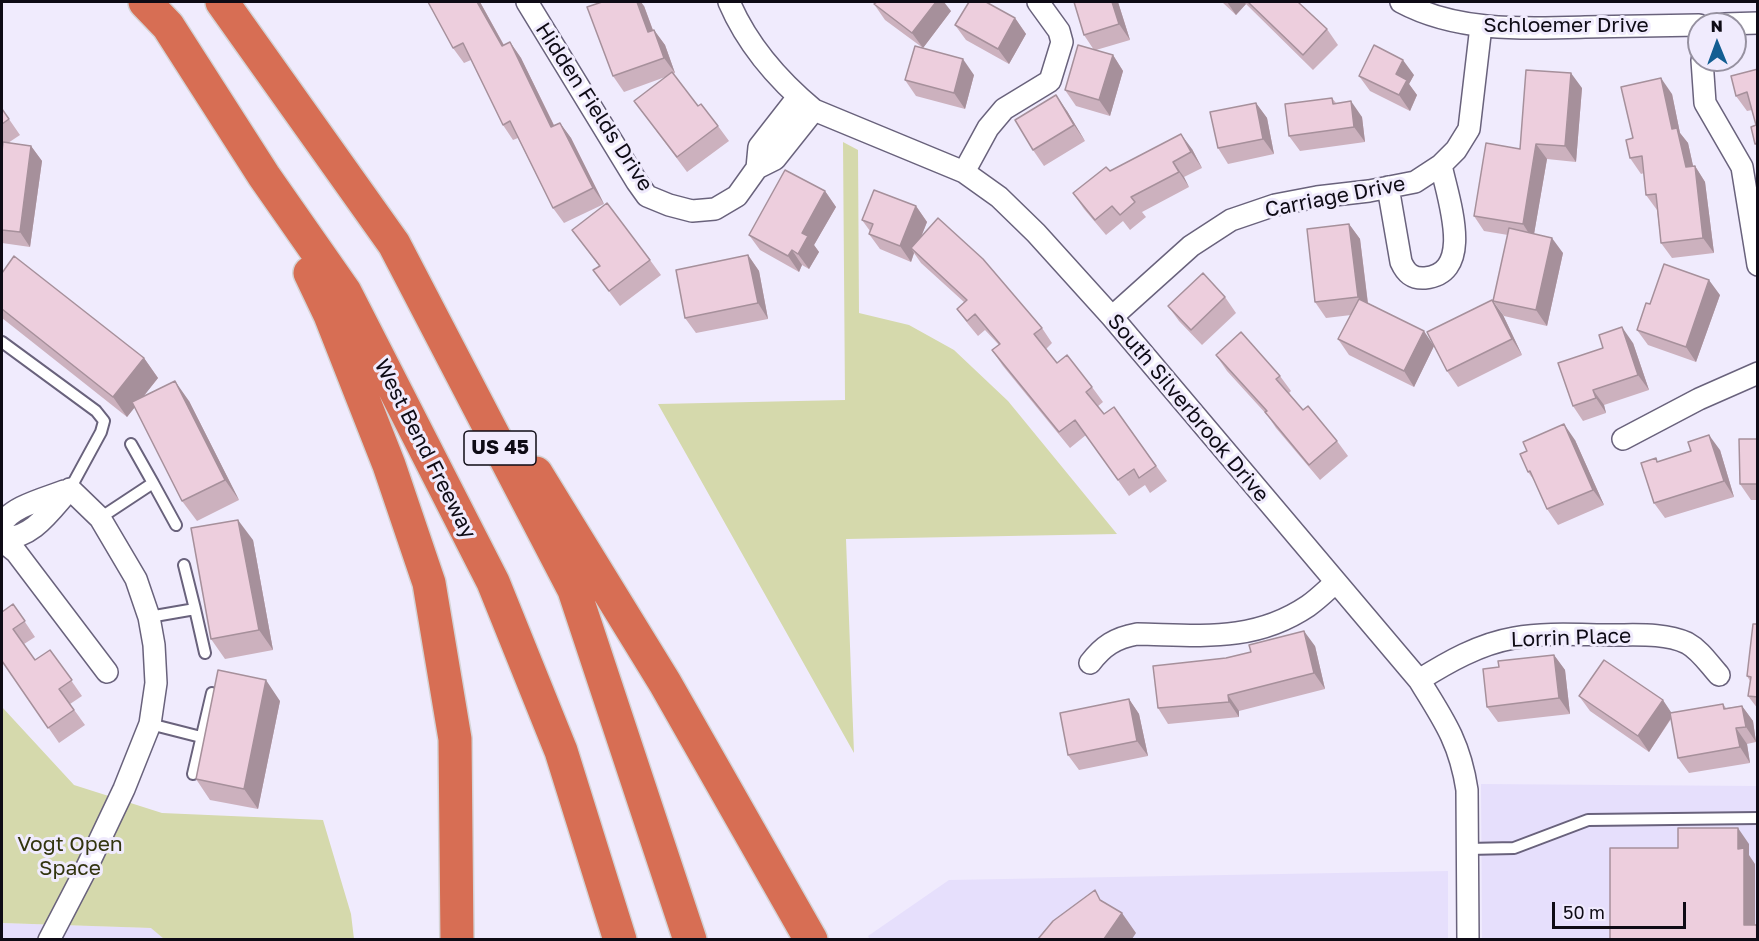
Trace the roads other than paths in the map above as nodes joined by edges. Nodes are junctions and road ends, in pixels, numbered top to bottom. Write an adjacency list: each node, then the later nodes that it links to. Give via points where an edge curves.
1 (145, 2): 13 (highway, West Bend Freeway / US 45, via 168,26)
2 (222, 2): 15 (highway, US 45)
3 (527, 2): 10 (street, Hidden Fields Drive, via 647,196 669,205 692,211 715,209 737,196 757,168 759,147)
4 (729, 2): 10 (street, South Silverbrook Drive, via 756,50)
5 (1038, 2): 12 (street, via 1059,31 1062,42 1050,81 1004,109 988,128)
6 (1401, 2): 8 (street, Schloemer Drive)
7 (1687, 25): 8 (street, Schloemer Drive)
8 (1481, 26): 11 (street, Carriage Drive, via 1469,129)
9 (1703, 72): 16 (street, via 1705,103 1742,167)
10 (806, 103): 12 (street, South Silverbrook Drive)
11 (1441, 165): 14 (street, Carriage Drive, via 1415,182); 14 (street, via 1455,231 1453,259 1446,271 1418,278 1406,273)
12 (964, 172): 17 (street, South Silverbrook Drive, via 999,197 1036,233)
13 (264, 176): 44 (highway, via 330,315 389,465 429,583 455,739); 45 (highway, West Bend Freeway / US 45, via 345,292 493,582 561,751)
14 (1388, 188): 17 (street, Carriage Drive, via 1275,204 1231,220 1191,246)
15 (394, 244): 46 (highway, US 45, via 574,590); 47 (highway, via 665,682)
16 (1758, 265)
17 (1112, 317): 29 (street, South Silverbrook Drive)
18 (2, 342): 23 (lane, via 96,411 104,422)
19 (1758, 373): 20 (street)
20 (1623, 439)
21 (131, 444): 22 (lane)
22 (153, 483): 24 (lane); 26 (lane)
23 (70, 489): 24 (street); 25 (street, via 15,510); 27 (street, via 25,534)
24 (100, 518): 31 (street, via 136,579)
25 (2, 525)
26 (176, 525)
27 (2, 539): 34 (street)
28 (184, 565): 30 (lane)
29 (1336, 582): 33 (street, via 1309,605 1268,627 1237,634 1121,637); 36 (street, South Silverbrook Drive)
30 (195, 609): 31 (lane); 32 (lane)
31 (149, 617): 38 (street, via 156,683)
32 (205, 653)
33 (1089, 663)
34 (107, 672)
35 (1719, 675): 36 (street, Lorrin Place, via 1694,647 1670,638 1533,635 1479,648)
36 (1419, 680): 42 (street, South Silverbrook Drive, via 1459,750 1467,790)
37 (213, 693): 39 (lane)
38 (150, 724): 39 (lane); 43 (street, via 124,789)
39 (201, 736): 40 (lane)
40 (192, 774)
41 (1758, 818): 42 (lane, via 1588,820 1514,848)
42 (1468, 849): 48 (street, South Silverbrook Drive)
43 (49, 939)
44 (457, 939)
45 (620, 939)
46 (690, 939)
47 (811, 939)
48 (1468, 939)

